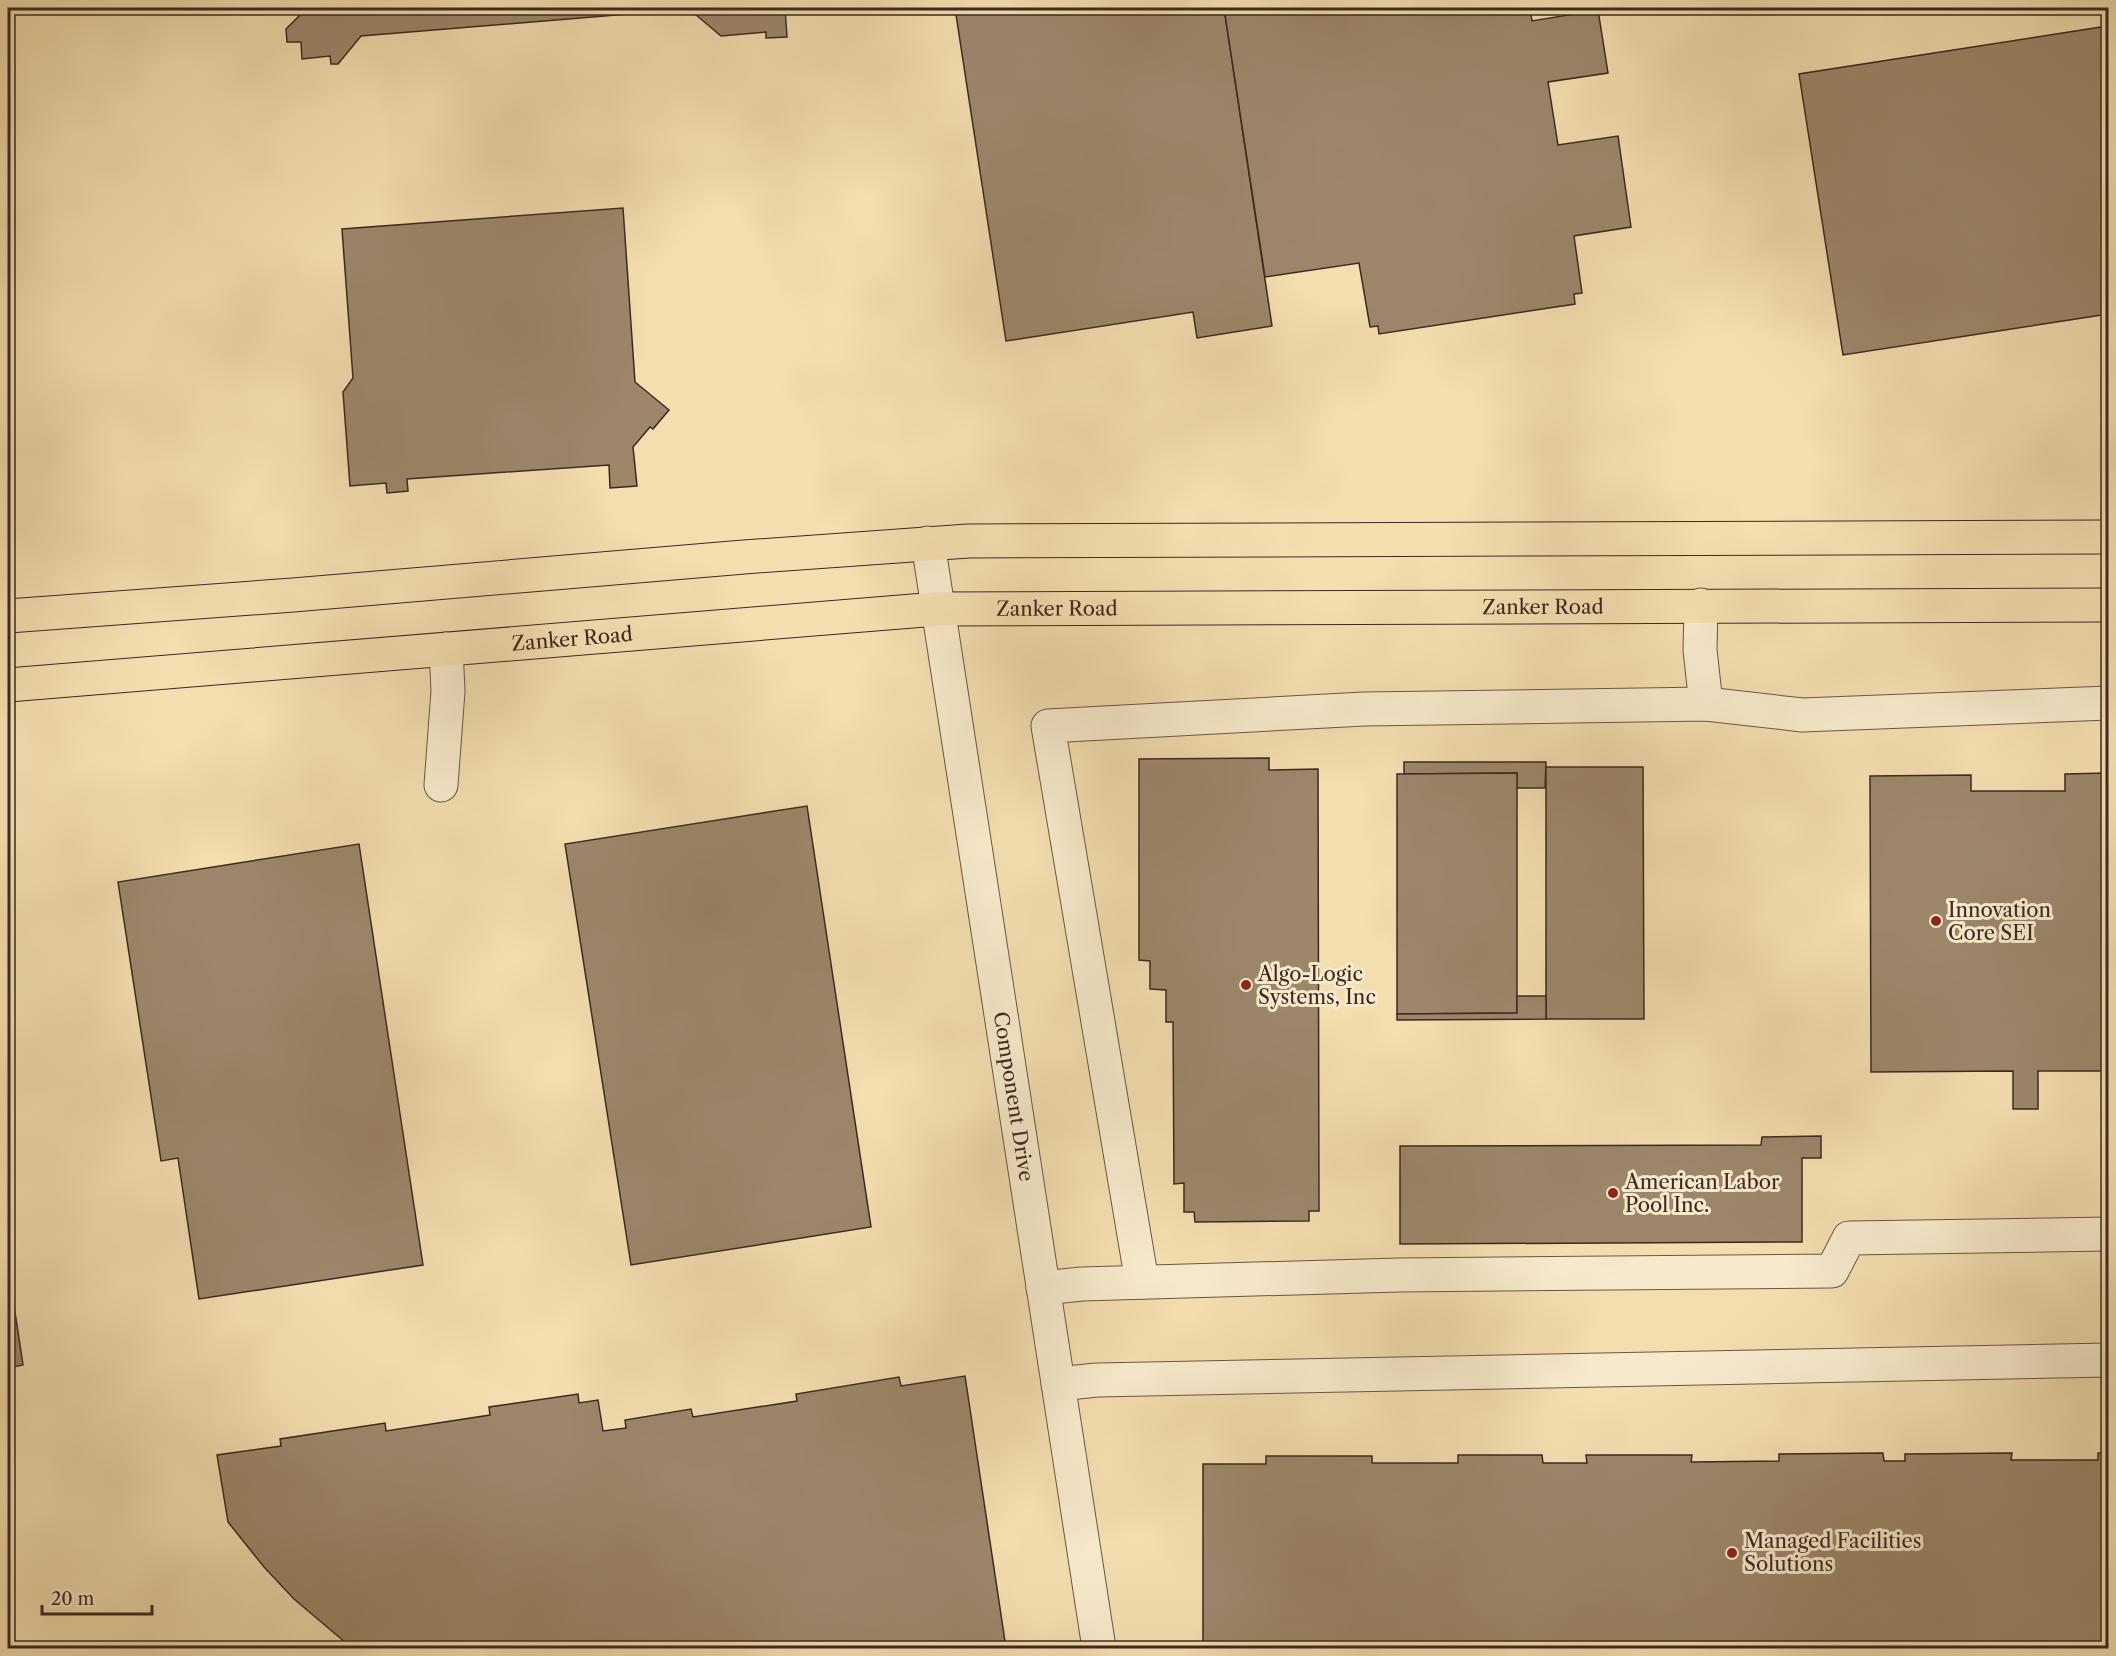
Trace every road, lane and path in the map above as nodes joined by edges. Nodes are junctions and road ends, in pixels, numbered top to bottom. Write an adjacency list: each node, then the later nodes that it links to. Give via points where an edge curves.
1 (2109, 537): 2 (main road)
2 (928, 543): 5 (street, Component Drive); 6 (main road)
3 (1701, 605): 4 (main road, Zanker Road); 5 (main road, Zanker Road); 10 (street, via 1700,650)
4 (2109, 605)
5 (937, 609): 7 (main road, Zanker Road); 14 (street, Component Drive)
6 (8, 616)
7 (446, 649): 8 (main road, Zanker Road); 11 (street, via 448,691)
8 (8, 685)
9 (2109, 703): 10 (street, via 1802,715)
10 (1706, 704): 13 (street, via 1364,709 1048,726)
11 (441, 784)
12 (2109, 1234): 13 (street, via 1849,1238 1832,1271)
13 (1142, 1282): 14 (street)
14 (1044, 1288): 16 (street, Component Drive)
15 (2109, 1360): 16 (street, via 1097,1380)
16 (1058, 1384): 17 (street, Component Drive)
17 (1099, 1648)

